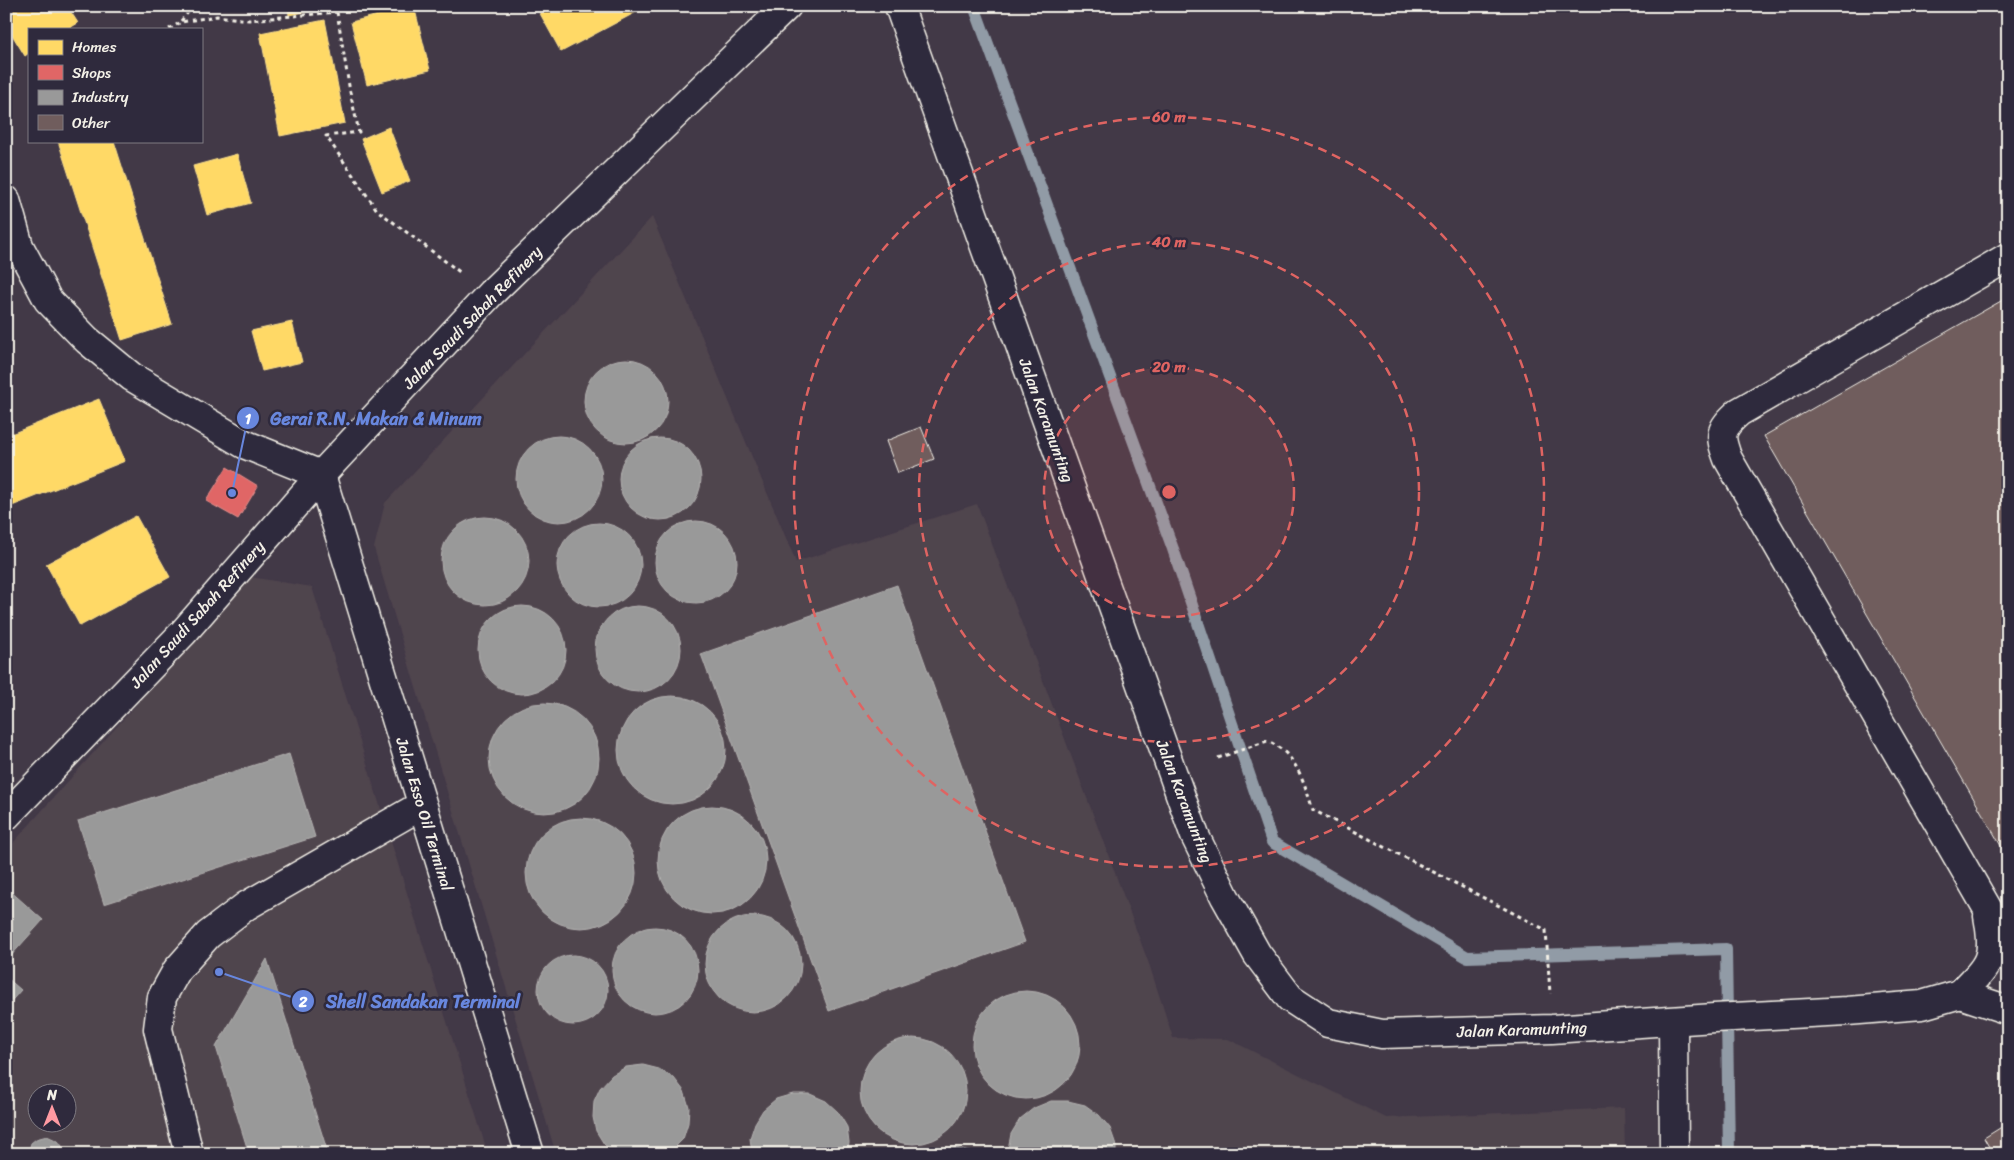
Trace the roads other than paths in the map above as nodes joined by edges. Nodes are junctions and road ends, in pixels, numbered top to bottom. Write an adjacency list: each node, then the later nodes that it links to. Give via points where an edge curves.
1 (787, 6): 5 (street, Jalan Saudi Sabah Refinery, via 491,293)
2 (898, 6): 12 (street, Jalan Karamunting, via 1195,836 1257,954 1290,998 1328,1022 1382,1034)
3 (6, 200): 5 (street, via 19,246 48,300 86,340 132,377 244,444)
4 (2008, 256): 8 (street, via 1739,412 1726,423 1721,440 1728,459)
5 (321, 475): 6 (street, Jalan Esso Oil Terminal); 7 (street, Jalan Saudi Sabah Refinery, via 184,633)
6 (422, 805): 13 (street, via 246,906 208,936 176,970 162,997 158,1029); 14 (street, Jalan Esso Oil Terminal)
7 (6, 816)
8 (1987, 907): 9 (street); 10 (street, via 1992,954 1980,974)
9 (2008, 944)
10 (1960, 994): 11 (street); 12 (street, Jalan Karamunting, via 1922,1005)
11 (2008, 1010)
12 (1673, 1022): 15 (street)
13 (189, 1154)
14 (530, 1154)
15 (1674, 1154)

